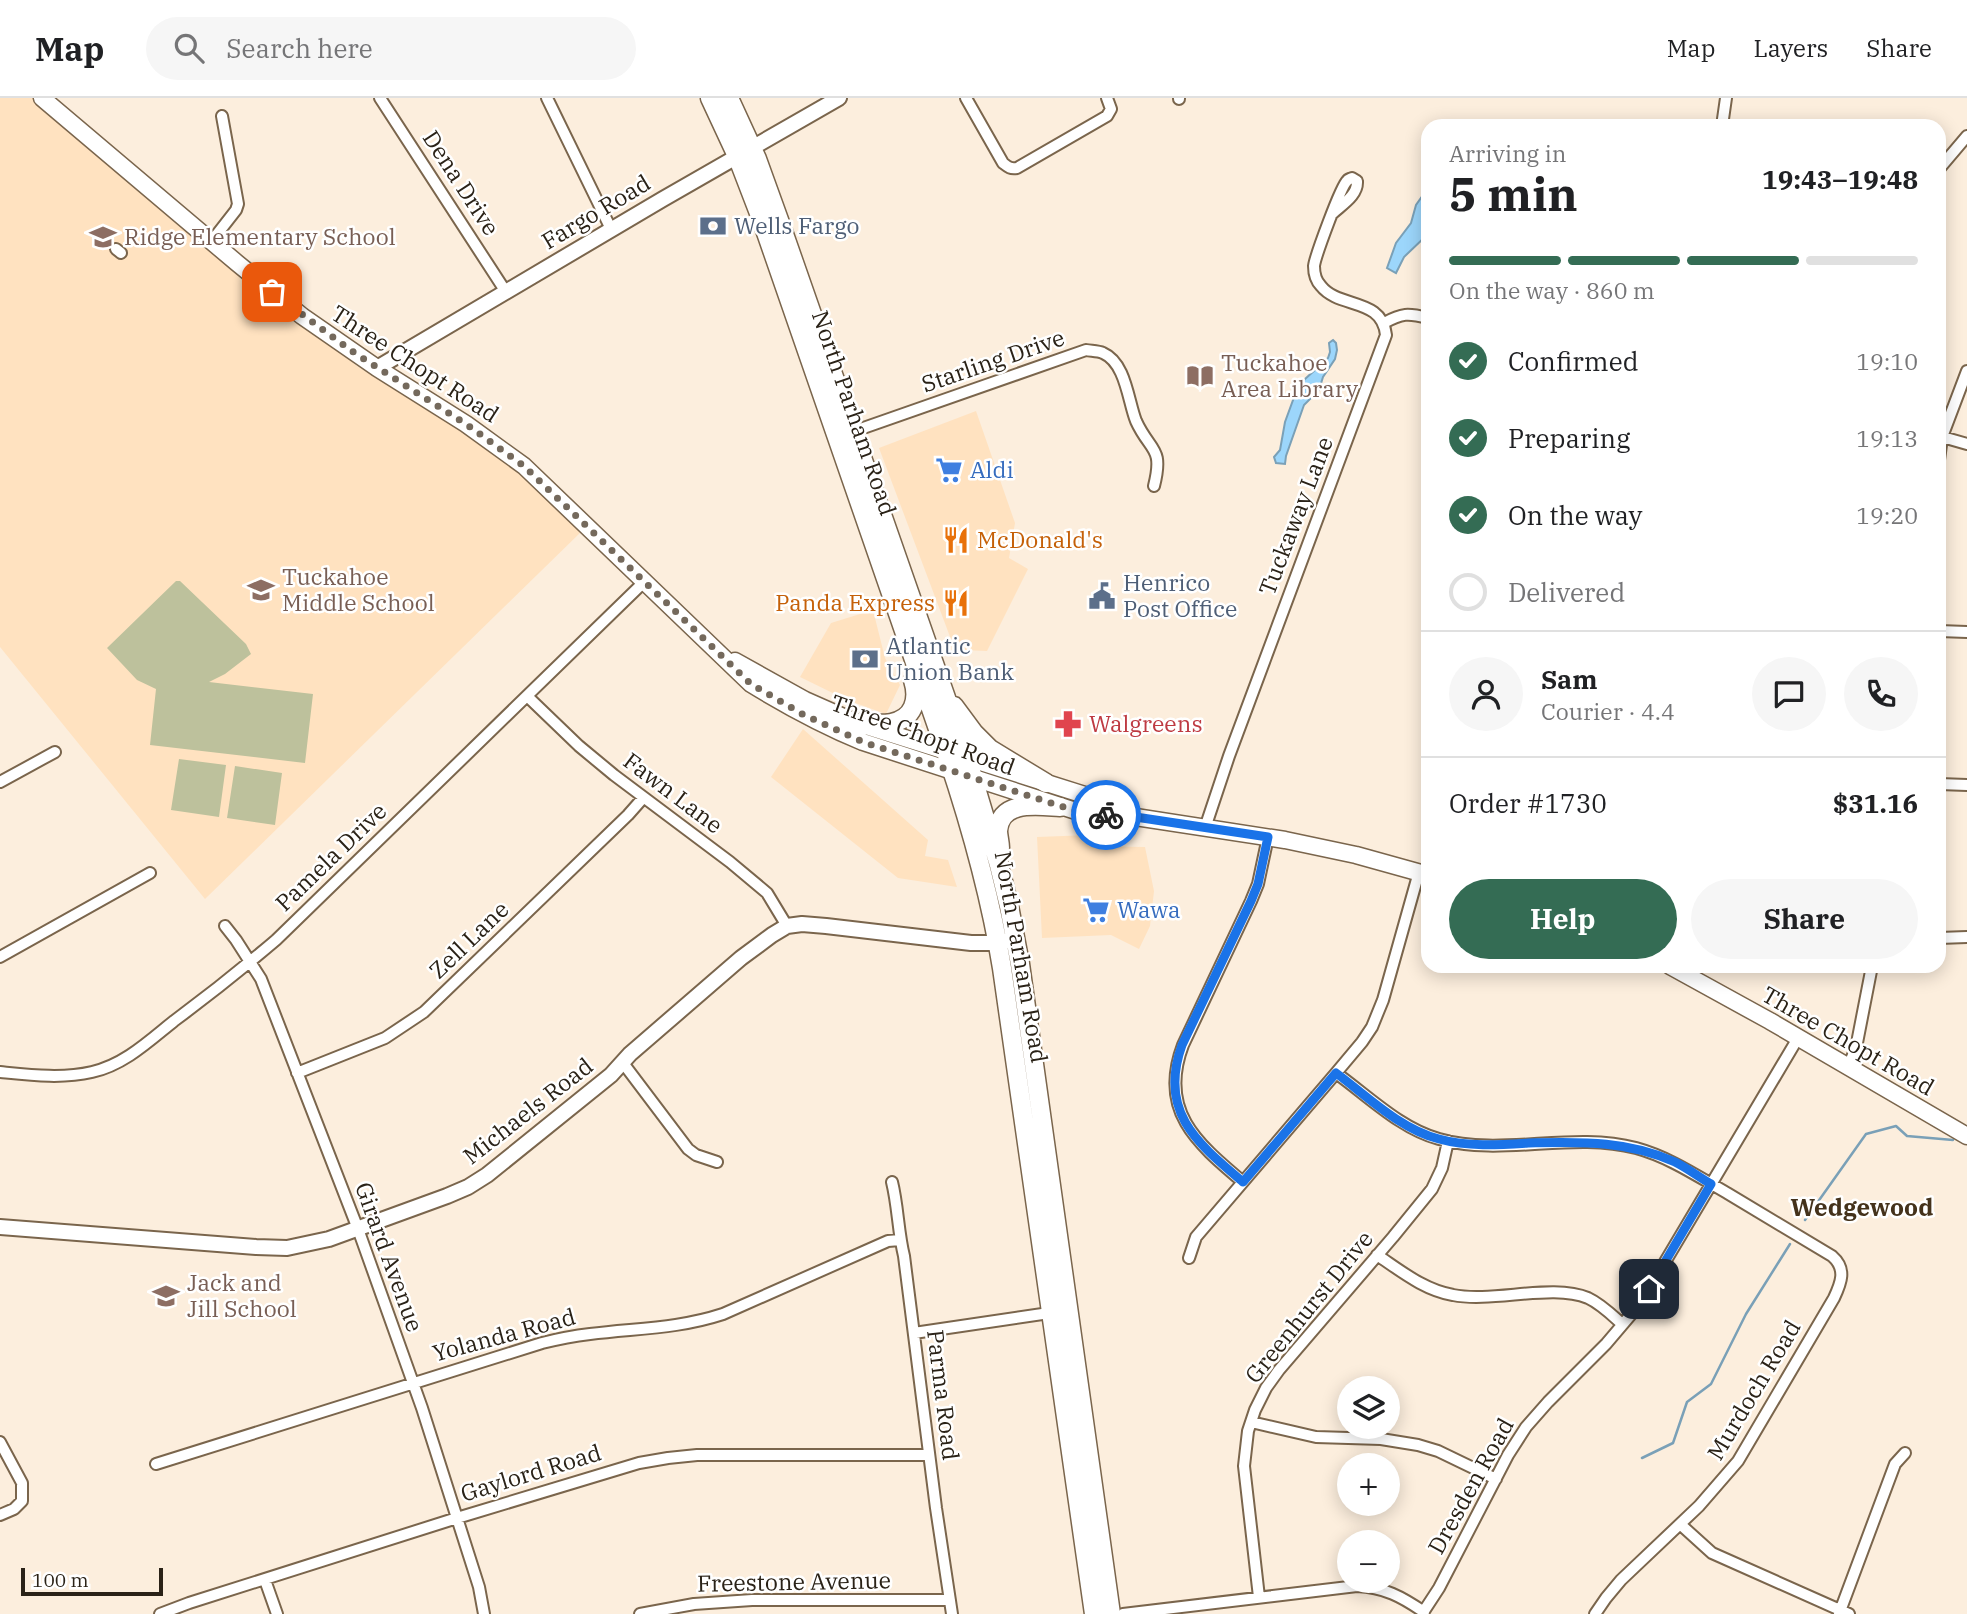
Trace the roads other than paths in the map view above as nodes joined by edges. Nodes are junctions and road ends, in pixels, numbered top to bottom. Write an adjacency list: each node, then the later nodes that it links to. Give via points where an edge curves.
1 (42, 98): 17 (main road, Three Chopt Road)
2 (380, 98): 18 (street, Dena Drive)
3 (547, 98): 16 (street)
4 (710, 98): 13 (highway, North Parham Road)
5 (729, 98): 13 (highway, North Parham Road)
6 (839, 98): 13 (street, Fargo Road)
7 (966, 98): 8 (street, via 1003,163 1012,169 1107,116 1111,108)
8 (1107, 98)
9 (1726, 98): 11 (street)
10 (222, 116): 17 (street, via 238,204)
11 (1723, 119)
12 (1967, 136): 14 (street)
13 (745, 152): 16 (street, Fargo Road); 24 (highway, North Parham Road)
14 (1946, 161)
15 (1333, 214): 20 (street, via 1316,257 1315,276 1326,291 1366,308)
16 (611, 229): 18 (street, Fargo Road)
17 (211, 242): 21 (main road, Three Chopt Road, via 302,316)
18 (506, 292): 21 (street, Fargo Road)
19 (1421, 316): 20 (street, via 1401,315)
20 (1384, 323): 48 (street, Tuckaway Lane, via 1385,342)
21 (377, 368): 28 (main road, Three Chopt Road, via 524,466)
22 (1967, 371): 23 (street)
23 (1946, 424)
24 (845, 435): 27 (street, Starling Drive, via 1086,350 1103,353 1122,375 1137,421 1156,454); 29 (highway, North Parham Road); 33 (highway, North Parham Road)
25 (1946, 438): 26 (street)
26 (1967, 444)
27 (1154, 486)
28 (644, 582): 32 (main road, Three Chopt Road); 34 (street, Pamela Drive)
29 (900, 619): 35 (highway, via 915,703 897,722); 37 (highway, North Parham Road)
30 (1946, 631): 31 (street)
31 (1967, 632)
32 (721, 653): 35 (main road, Three Chopt Road); 39 (main road, Three Chopt Road, via 751,684 804,715 863,742)
33 (944, 693): 38 (highway, North Parham Road); 42 (highway, via 990,749)
34 (527, 696): 45 (street, Fawn Lane); 60 (street, Pamela Drive)
35 (857, 723): 37 (main road, Three Chopt Road)
36 (55, 752): 41 (street)
37 (946, 752): 38 (main road, Three Chopt Road); 39 (highway, North Parham Road)
38 (967, 758): 40 (highway, North Parham Road); 42 (main road, Three Chopt Road)
39 (953, 772): 40 (main road, Three Chopt Road); 58 (highway, North Parham Road)
40 (974, 779): 46 (main road, Three Chopt Road); 50 (highway, North Parham Road)
41 (0, 782)
42 (1046, 783): 47 (main road, Three Chopt Road, via 1091,797)
43 (1946, 785): 44 (street)
44 (1967, 785)
45 (643, 798): 55 (street, Fawn Lane, via 767,893); 67 (street, Zell Lane, via 424,1012 385,1038)
46 (1060, 807): 47 (main road, Three Chopt Road, via 1085,814); 50 (highway, via 1022,806 1004,816 999,828)
47 (1129, 816): 48 (main road, Three Chopt Road)
48 (1205, 828): 49 (main road, Three Chopt Road)
49 (1268, 837): 52 (main road, Three Chopt Road); 73 (street, via 1258,884 1182,1045 1175,1079 1181,1112 1192,1134)
50 (999, 865): 58 (highway, North Parham Road, via 1009,906)
51 (150, 873): 59 (street)
52 (1421, 873)
53 (1421, 880): 68 (street, via 1378,1014)
54 (225, 926): 60 (street, Girard Avenue)
55 (787, 926): 58 (street, via 826,926 971,943); 64 (street, Michaels Road, via 741,958)
56 (1967, 937): 57 (street)
57 (1946, 938)
58 (1007, 941): 80 (highway, North Parham Road)
59 (0, 957)
60 (250, 962): 66 (street, Pamela Drive, via 136,1051 111,1065 60,1076); 67 (street, Girard Avenue, via 261,979)
61 (1682, 973): 63 (main road, Three Chopt Road)
62 (1871, 973): 65 (street)
63 (1798, 1038): 65 (main road, Three Chopt Road); 74 (street, Dresden Road)
64 (623, 1063): 71 (street, via 688,1149); 76 (street, Michaels Road, via 468,1187)
65 (1848, 1067): 69 (main road, Three Chopt Road)
66 (0, 1072)
67 (297, 1073): 76 (street, Girard Avenue)
68 (1336, 1073): 70 (street, via 1408,1125); 73 (street)
69 (1964, 1131)
70 (1448, 1141): 74 (street, via 1484,1145 1611,1143 1671,1160); 78 (street, Greenhurst Drive, via 1432,1189)
71 (717, 1163)
72 (892, 1182): 77 (street, Parma Road)
73 (1243, 1182): 79 (street, via 1196,1237)
74 (1711, 1184): 81 (street, Dresden Road, via 1640,1304); 92 (street, Murdoch Road, via 1832,1256 1841,1268 1841,1281 1748,1446 1724,1479)
75 (0, 1227): 76 (street, Michaels Road, via 287,1248)
76 (358, 1229): 83 (street, Girard Avenue)
77 (900, 1240): 82 (street, Parma Road); 83 (street, Yolanda Road, via 888,1241 702,1321 567,1337)
78 (1377, 1255): 81 (street, via 1442,1293 1464,1297 1577,1295 1598,1304); 84 (street, Greenhurst Drive, via 1279,1370 1261,1396)
79 (1189, 1258)
80 (1060, 1311): 82 (street); 103 (highway, North Parham Road); 104 (highway, North Parham Road)
81 (1622, 1324): 89 (street, Dresden Road, via 1526,1427)
82 (914, 1333): 87 (street, Parma Road)
83 (413, 1382): 88 (street, Yolanda Road); 91 (street, Girard Avenue)
84 (1251, 1422): 89 (street, via 1316,1437 1418,1445); 94 (street, Greenhurst Drive, via 1244,1466)
85 (0, 1442): 90 (street, via 22,1483 22,1501)
86 (1905, 1453): 97 (street, via 1895,1464)
87 (929, 1455): 91 (street, Gaylord Road, via 668,1458); 95 (street, Parma Road)
88 (156, 1464)
89 (1496, 1479): 96 (street, Dresden Road)
90 (0, 1515)
91 (457, 1518): 93 (street, Gaylord Road); 100 (street, Girard Avenue)
92 (1680, 1524): 97 (street, via 1712,1553); 106 (street, Murdoch Road, via 1621,1580)
93 (265, 1580): 98 (street, Gaylord Road); 99 (street)
94 (1259, 1597): 96 (street, via 1370,1587 1392,1592); 105 (street)
95 (950, 1600): 101 (street, Freestone Avenue, via 732,1601); 102 (street, Parma Road)
96 (1423, 1613)
97 (1842, 1613)
98 (160, 1614)
99 (277, 1614)
100 (484, 1614)
101 (640, 1614)
102 (952, 1614)
103 (1094, 1614)
104 (1111, 1614)
105 (1123, 1614)
106 (1595, 1614)

